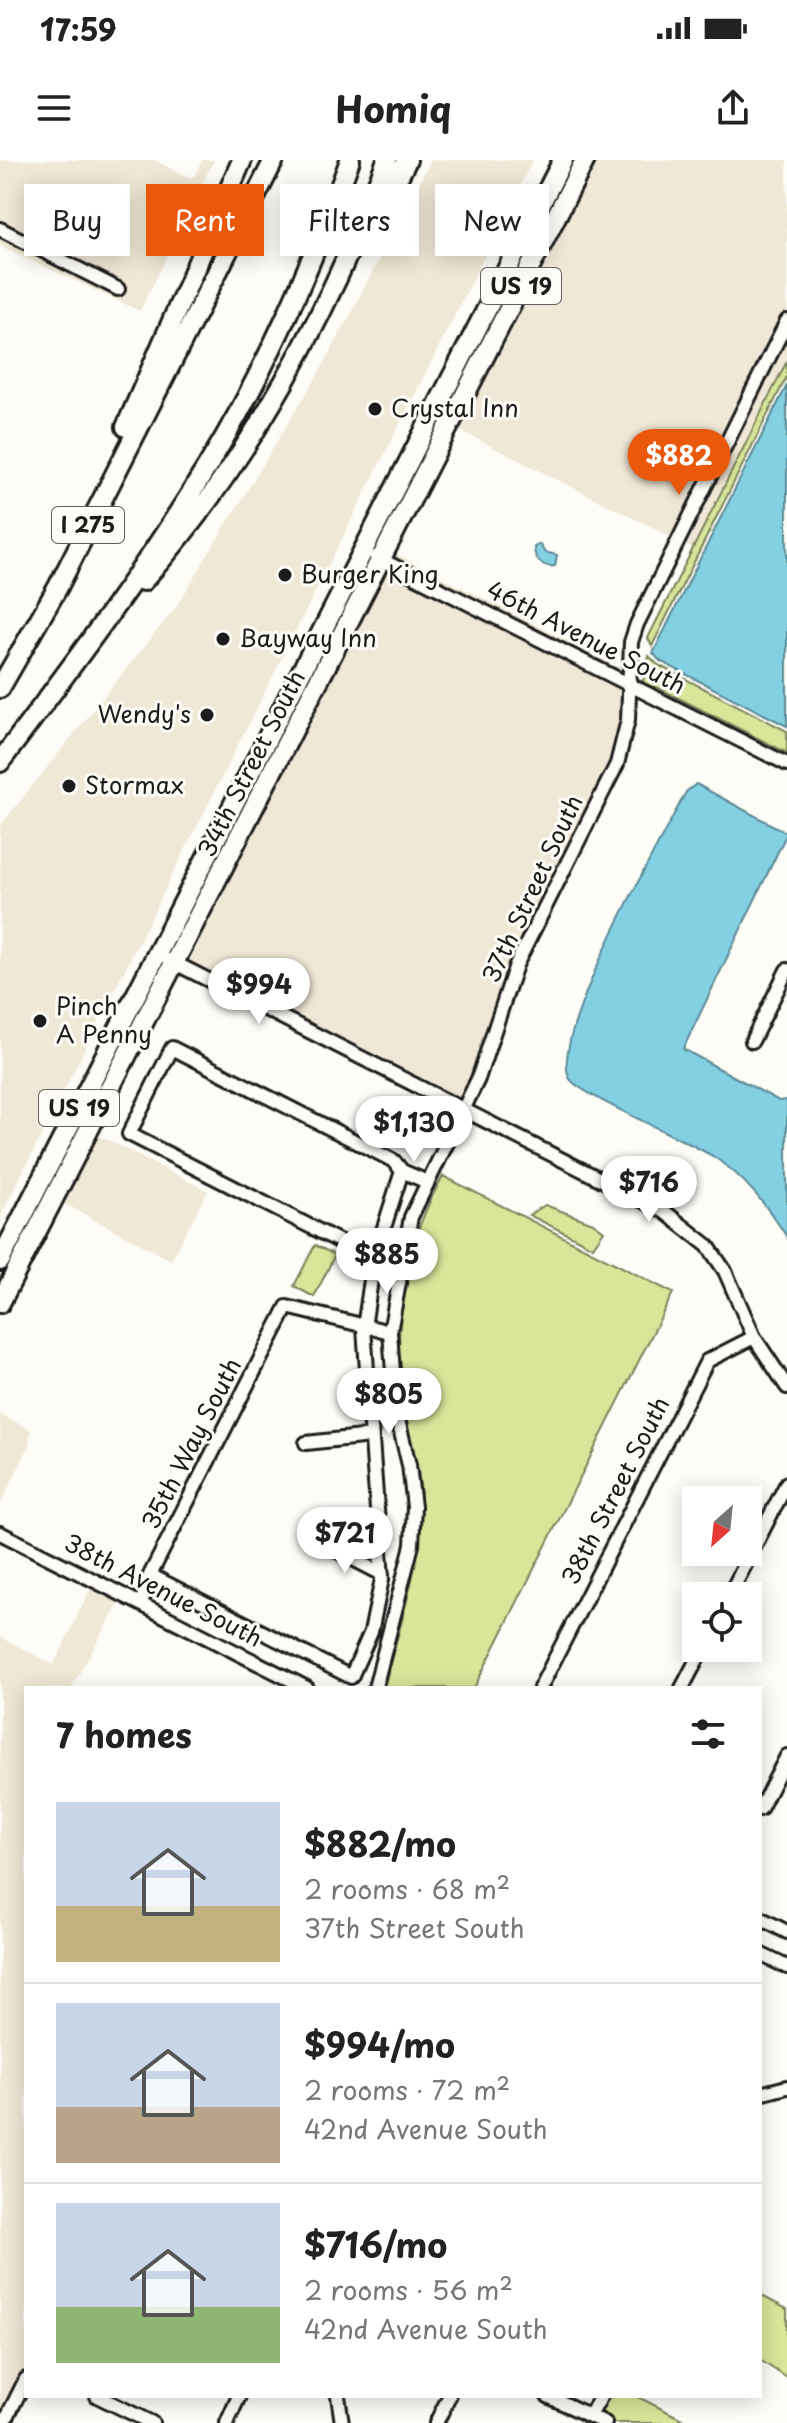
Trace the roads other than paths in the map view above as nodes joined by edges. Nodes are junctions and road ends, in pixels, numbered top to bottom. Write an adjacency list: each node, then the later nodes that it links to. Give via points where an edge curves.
1 (242, 160): 16 (highway)
2 (274, 160): 16 (highway, I 275)
3 (350, 160): 21 (highway, I 275, via 324,230 238,414)
4 (387, 160): 14 (highway)
5 (407, 160): 14 (highway)
6 (563, 160): 8 (highway, 34th Street South / US 19)
7 (585, 160): 10 (highway, 34th Street South / US 19)
8 (549, 188)
9 (549, 206): 10 (street)
10 (559, 211): 18 (highway, 34th Street South / US 19)
11 (0, 229): 13 (street)
12 (515, 256): 17 (highway, 34th Street South / US 19)
13 (118, 289)
14 (323, 310): 21 (highway, via 269,413 184,535)
15 (787, 321): 22 (street, 37th Street South, via 642,611 631,642)
16 (176, 334): 23 (highway, I 275, via 58,587)
17 (431, 422): 18 (street); 19 (highway, 34th Street South / US 19)
18 (441, 447): 20 (highway, 34th Street South / US 19)
19 (366, 552): 20 (street, 46th Avenue South); 24 (highway, 34th Street South / US 19)
20 (383, 560): 22 (street, 46th Avenue South); 26 (highway, 34th Street South / US 19)
21 (84, 649): 27 (highway, I 275)
22 (632, 686): 28 (street, 46th Avenue South); 33 (street, 37th Street South, via 617,764 516,965 490,1050)
23 (0, 688)
24 (283, 713): 25 (highway, 34th Street South / US 19); 26 (highway, via 275,749)
25 (264, 751): 29 (highway, via 268,759); 30 (highway, 34th Street South / US 19)
26 (281, 759): 29 (highway, 34th Street South / US 19)
27 (0, 762)
28 (787, 764)
29 (263, 795): 30 (highway, 34th Street South / US 19)
30 (168, 960): 33 (street); 36 (highway, 34th Street South / US 19); 36 (highway, 34th Street South / US 19, via 45,1173)
31 (787, 970): 32 (street)
32 (752, 1041)
33 (463, 1109): 35 (street, 37th Street South); 43 (street, via 690,1229 725,1271)
34 (402, 1171): 35 (street); 37 (street); 37 (street, via 394,1161 172,1048 129,1134)
35 (425, 1181): 42 (street, 37th Street South, via 411,1217)
36 (20, 1243): 38 (highway, 34th Street South / US 19); 39 (highway); 40 (highway, 34th Street South / US 19)
37 (374, 1259): 41 (street)
38 (0, 1261)
39 (0, 1288)
40 (0, 1303)
41 (364, 1328): 42 (street); 45 (street); 51 (street, 35th Way South, via 287,1307)
42 (390, 1332): 55 (street, 37th Street South, via 396,1412 414,1507 407,1567)
43 (754, 1337): 44 (street); 57 (street, 38th Street South, via 707,1361)
44 (787, 1387)
45 (371, 1436): 46 (street); 50 (street)
46 (306, 1443)
47 (787, 1483): 52 (street)
48 (0, 1533): 53 (street, 38th Avenue South)
49 (324, 1544): 50 (street)
50 (382, 1574): 51 (street, via 371,1632 351,1677)
51 (150, 1575): 53 (street, 35th Way South)
52 (736, 1582)
53 (141, 1604): 56 (street, 38th Avenue South)
54 (696, 1662): 58 (street)
55 (374, 1685)
56 (303, 1686)
57 (541, 1686)
58 (683, 1686)
59 (787, 1756): 60 (street)
60 (762, 1805)
61 (762, 1919): 62 (street)
62 (787, 1932)
63 (762, 1955): 64 (street)
64 (787, 1967)
65 (787, 2087): 66 (street)
66 (762, 2093)
67 (24, 2383): 76 (street)
68 (101, 2398): 77 (street)
69 (238, 2398): 78 (street)
70 (338, 2398): 79 (street)
71 (449, 2398): 75 (street)
72 (552, 2398): 74 (street)
73 (600, 2398): 74 (street)
74 (590, 2416): 80 (street)
75 (440, 2422)
76 (4, 2423)
77 (152, 2423)
78 (227, 2423)
79 (342, 2423)
80 (605, 2423)

